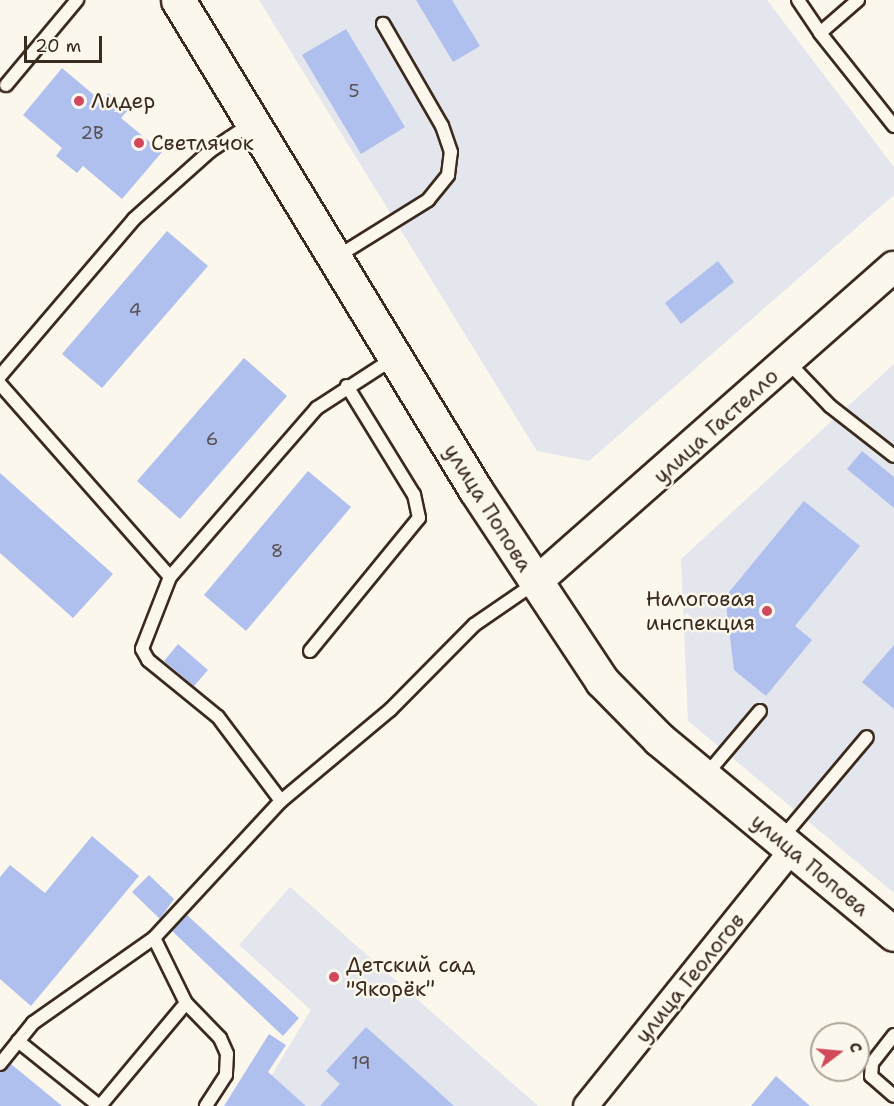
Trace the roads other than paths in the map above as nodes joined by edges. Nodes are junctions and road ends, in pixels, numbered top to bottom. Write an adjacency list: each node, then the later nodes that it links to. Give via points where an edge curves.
1 (77, 0): 7 (lane)
2 (178, 0): 8 (main road, улица Попова)
3 (798, 0): 6 (lane)
4 (858, 0): 6 (lane)
5 (383, 24): 10 (lane, via 442,126 451,152 448,175 428,200)
6 (820, 33): 9 (lane)
7 (6, 85)
8 (253, 123): 10 (main road, улица Попова); 14 (lane, via 210,151 134,219)
9 (894, 126)
10 (334, 259): 12 (main road, улица Попова)
11 (894, 267): 13 (street, улица Гастелло)
12 (395, 357): 16 (lane); 19 (main road, улица Попова)
13 (788, 362): 17 (lane, via 830,406); 19 (street, улица Гастелло)
14 (0, 376)
15 (0, 384): 18 (lane)
16 (347, 386): 18 (lane, via 317,408); 20 (lane, via 414,495 419,518)
17 (894, 456)
18 (170, 577): 24 (lane, via 142,649 148,660 218,717)
19 (535, 583): 23 (main road, улица Попова, via 602,681); 24 (lane, via 474,625 390,710)
20 (310, 651)
21 (760, 711): 23 (lane)
22 (867, 737): 25 (lane)
23 (704, 777): 25 (main road, улица Попова)
24 (281, 801): 27 (lane)
25 (786, 845): 26 (main road, улица Попова); 35 (street, улица Геологов)
26 (894, 934)
27 (154, 938): 28 (lane); 30 (lane, via 33,1023)
28 (186, 1003): 33 (lane); 34 (lane, via 220,1038 227,1054 225,1075)
29 (894, 1035): 32 (lane, via 872,1063 871,1076)
30 (18, 1041): 31 (lane); 33 (lane)
31 (0, 1064)
32 (894, 1096)
33 (99, 1106)
34 (206, 1106)
35 (586, 1106)

